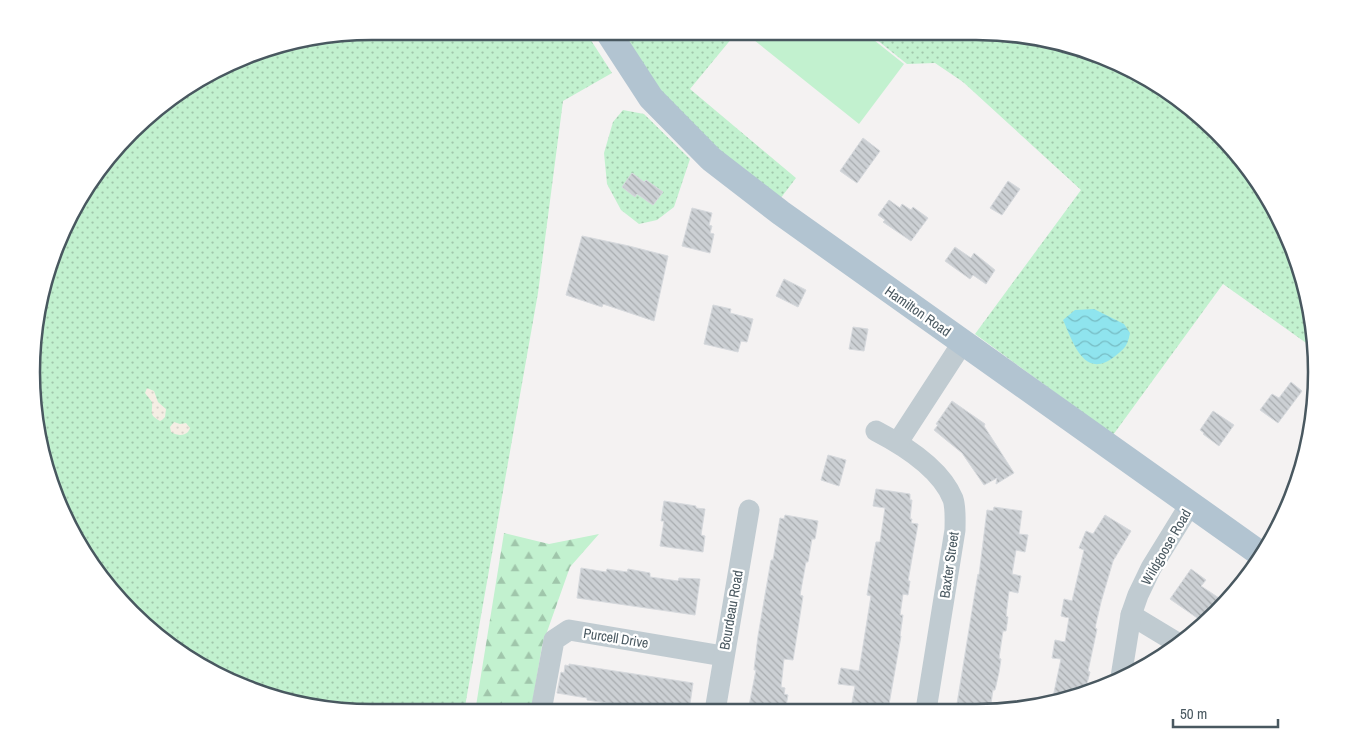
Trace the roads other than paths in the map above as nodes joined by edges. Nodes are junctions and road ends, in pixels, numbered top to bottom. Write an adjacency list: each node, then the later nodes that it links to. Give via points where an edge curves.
1 (613, 40): 2 (main road, Hamilton Road, via 651,98 711,159 781,213)
2 (963, 342): 4 (street); 5 (main road, Hamilton Road)
3 (876, 431): 4 (street, Baxter Street)
4 (898, 442): 14 (street, Baxter Street, via 943,482 953,501 955,530)
5 (1191, 503): 7 (main road, Hamilton Road); 8 (street, Wildgoose Road, via 1151,568)
6 (749, 510): 10 (street, Bourdeau Road)
7 (1256, 550)
8 (1131, 615): 9 (street); 11 (street, Wildgoose Road)
9 (1171, 640)
10 (723, 656): 12 (street, Purcell Drive, via 569,630 554,640); 13 (street, Bourdeau Road)
11 (1122, 670)
12 (542, 704)
13 (716, 704)
14 (927, 704)

